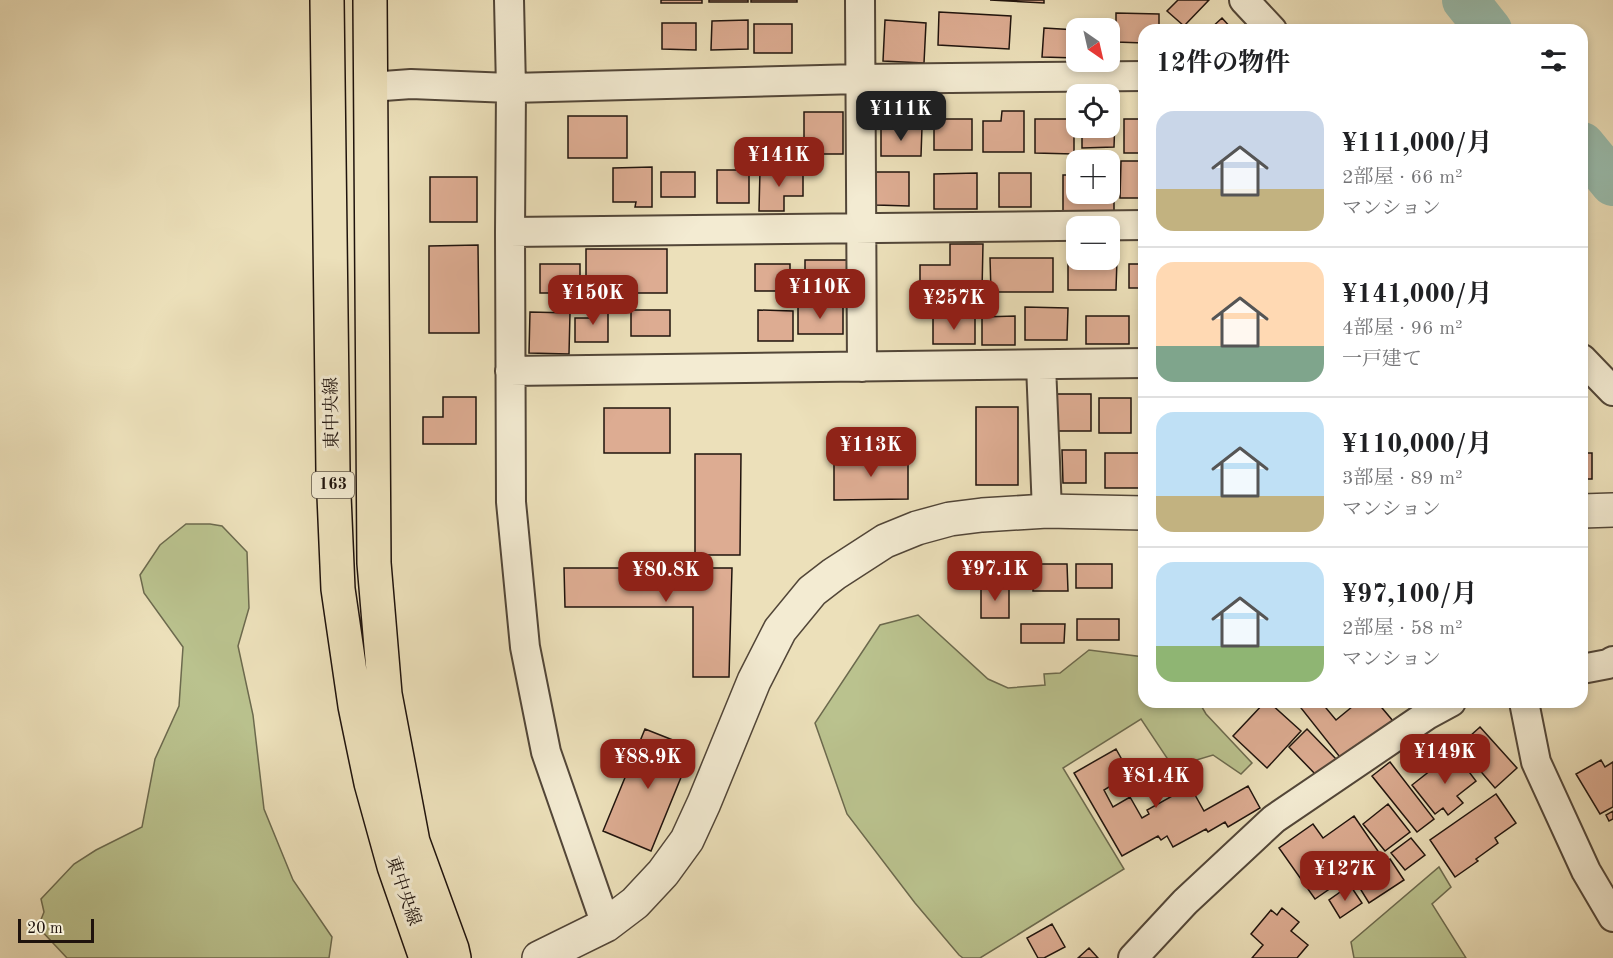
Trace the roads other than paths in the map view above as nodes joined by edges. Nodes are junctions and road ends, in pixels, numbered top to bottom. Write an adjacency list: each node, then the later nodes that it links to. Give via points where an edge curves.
1 (327, 0): 30 (highway, 東中央線 / 163, via 338,589 371,783)
2 (370, 0): 9 (highway, 東中央線 / 163)
3 (509, 0): 10 (street)
4 (860, 0): 8 (street)
5 (1244, 0): 6 (street)
6 (1265, 24)
7 (1138, 76): 8 (street)
8 (860, 80): 10 (street); 12 (street)
9 (370, 87): 10 (street, via 411,84); 31 (highway, 東中央線 / 163, via 374,563 385,694 413,842)
10 (511, 88): 13 (street)
11 (1138, 225): 12 (street)
12 (861, 228): 13 (street); 17 (street)
13 (510, 231): 18 (street)
14 (1138, 363): 15 (street)
15 (1041, 364): 17 (street); 21 (street)
16 (1588, 365): 19 (street)
17 (862, 367): 18 (street)
18 (510, 371): 29 (street, via 511,501 525,646 546,752)
19 (1613, 391)
20 (1613, 510): 22 (street)
21 (1047, 511): 23 (street); 29 (street, via 961,518 917,528 885,541 812,591 780,630 754,681 687,840 635,903)
22 (1588, 511)
23 (1138, 513)
24 (1613, 661): 25 (street)
25 (1588, 668)
26 (1440, 708): 33 (street, via 1274,819 1185,902)
27 (1525, 708): 28 (street, via 1536,762 1586,871)
28 (1613, 917)
29 (606, 925): 32 (street)
30 (426, 958)
31 (454, 958)
32 (539, 958)
33 (1133, 958)

